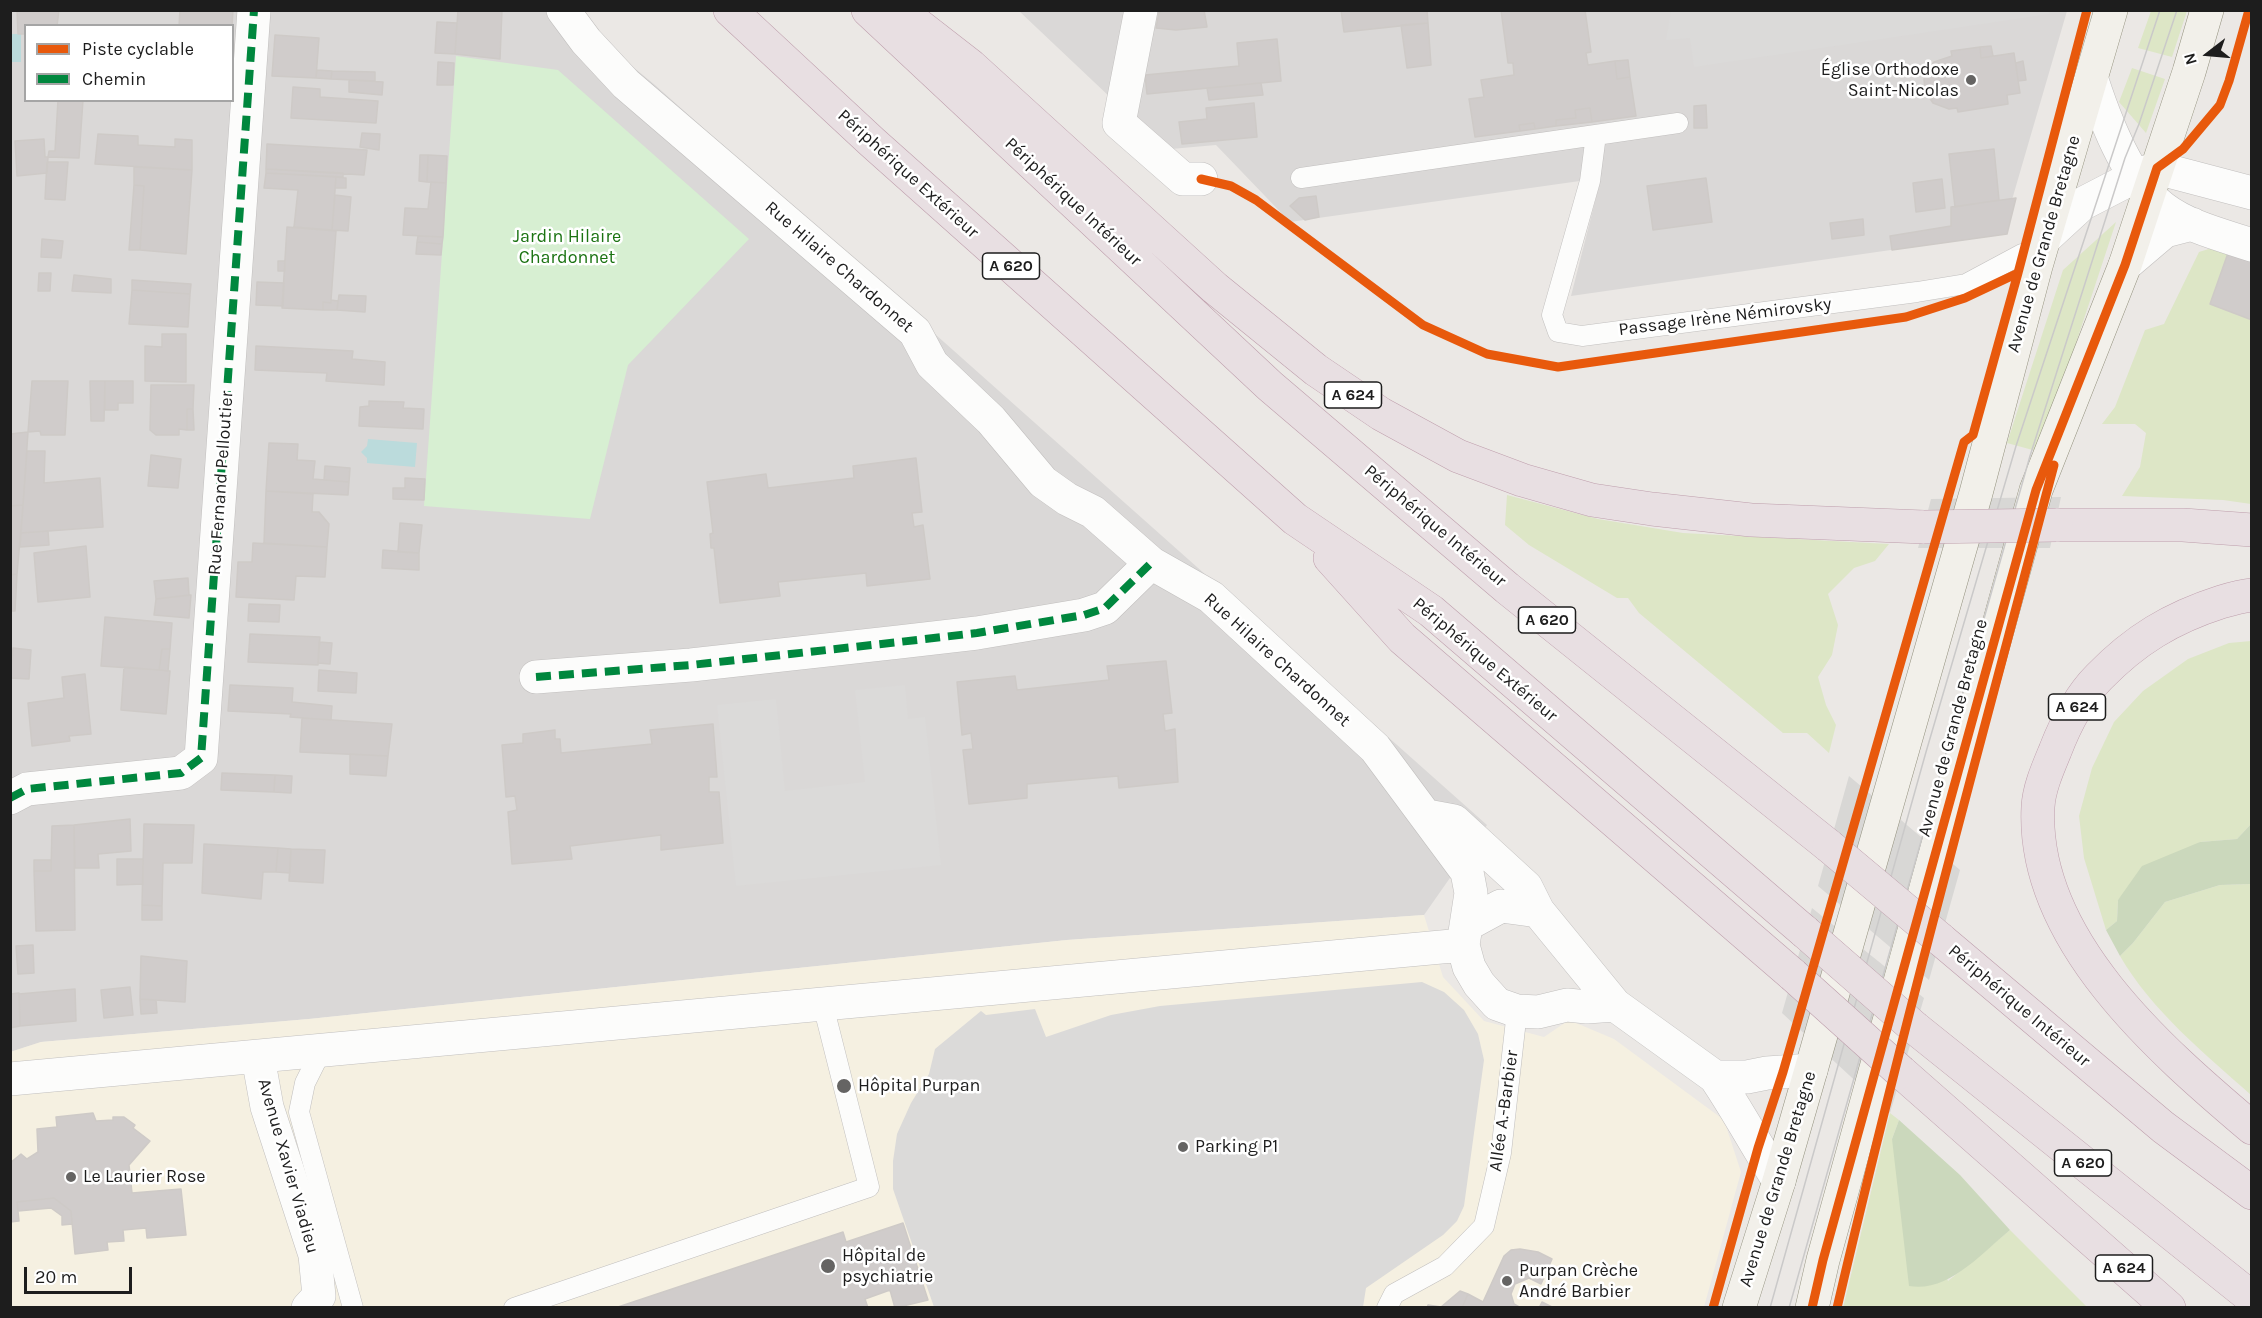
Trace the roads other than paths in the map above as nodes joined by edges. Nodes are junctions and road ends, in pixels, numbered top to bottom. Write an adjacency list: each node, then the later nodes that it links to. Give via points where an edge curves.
1 (254, 10): 25 (street, Rue Fernand Pelloutier, via 201,758 181,773 27,789)
2 (563, 10): 22 (street, Rue Hilaire Chardonnet, via 626,84 915,332 932,364 991,420 1043,482 1067,500 1093,512)
3 (730, 10): 20 (highway, Périphérique Extérieur / A 620, via 872,142)
4 (868, 10): 39 (highway, Périphérique Intérieur / A 620, bridge, via 1270,386 1507,588 1829,846 2163,1127)
5 (899, 10): 21 (highway, A 624, bridge, via 971,66 1215,288 1316,370 1381,414 1458,456 1582,497 1751,520 1924,527 2183,525)
6 (1142, 10): 12 (street, via 1119,123 1183,179)
7 (2111, 10): 9 (main road, Avenue de Grande Bretagne)
8 (2207, 10): 14 (main road, Avenue de Grande Bretagne, via 2189,72)
9 (2092, 80): 14 (street, via 2109,123); 17 (main road, Avenue de Grande Bretagne)
10 (1678, 123): 11 (lane)
11 (1596, 135): 13 (lane); 17 (lane, Passage Irène Némirovsky, via 1590,182 1552,315 1558,332 1582,336 1966,284)
12 (1201, 178)
13 (1300, 178)
14 (2147, 180): 15 (street); 16 (street, via 2170,213); 17 (street, via 2082,204); 19 (main road, Avenue de Grande Bretagne)
15 (2252, 193)
16 (2192, 224): 18 (street); 19 (street, via 2158,236)
17 (2042, 245): 34 (main road, Avenue de Grande Bretagne, via 1976,493)
18 (2252, 245)
19 (2125, 265): 47 (main road, Avenue de Grande Bretagne, via 2036,490)
20 (1295, 519): 40 (highway, A 624, bridge, via 1402,638); 41 (highway, Périphérique Extérieur / A 620, bridge, via 1431,611 1915,1028)
21 (2252, 530)
22 (1151, 563): 24 (street, via 1105,608 1084,615 977,633 829,650); 26 (street, Rue Hilaire Chardonnet, via 1211,597 1375,748)
23 (2252, 595): 37 (highway, A 624, via 2177,618 2117,658 2091,686 2063,730 2047,768 2038,805 2045,872 2058,910 2101,980 2138,1024)
24 (536, 677)
25 (10, 798)
26 (1425, 816): 27 (street, via 1454,820 1526,887); 28 (street, Rue Hilaire Chardonnet, via 1467,872 1471,893)
27 (1538, 911): 28 (street, via 1501,906); 30 (street)
28 (1465, 935): 29 (street); 31 (street, Rue Hilaire Chardonnet, via 1469,967 1479,984 1497,1004)
29 (823, 1005): 32 (street); 44 (lane, via 869,1187)
30 (1615, 1005): 31 (street, Rue Hilaire Chardonnet); 35 (street)
31 (1517, 1011): 45 (lane, Allée A.-Barbier, via 1501,1153 1484,1226 1445,1266 1394,1294)
32 (321, 1051): 33 (street); 43 (lane, via 305,1083 299,1112)
33 (258, 1057): 36 (street); 42 (street, Avenue Xavier Viadieu, via 267,1107 315,1255 319,1296)
34 (1811, 1070): 35 (street); 38 (main road, Avenue de Grande Bretagne)
35 (1715, 1077): 38 (street)
36 (10, 1079)
37 (2252, 1128)
38 (1779, 1181): 46 (main road, Avenue de Grande Bretagne)
39 (2252, 1193)
40 (2079, 1228): 48 (highway); 49 (highway, A 624)
41 (2252, 1298)
42 (308, 1308)
43 (353, 1308)
44 (514, 1308)
45 (1388, 1308)
46 (1739, 1308)
47 (1812, 1308)
48 (2134, 1308)
49 (2169, 1308)

